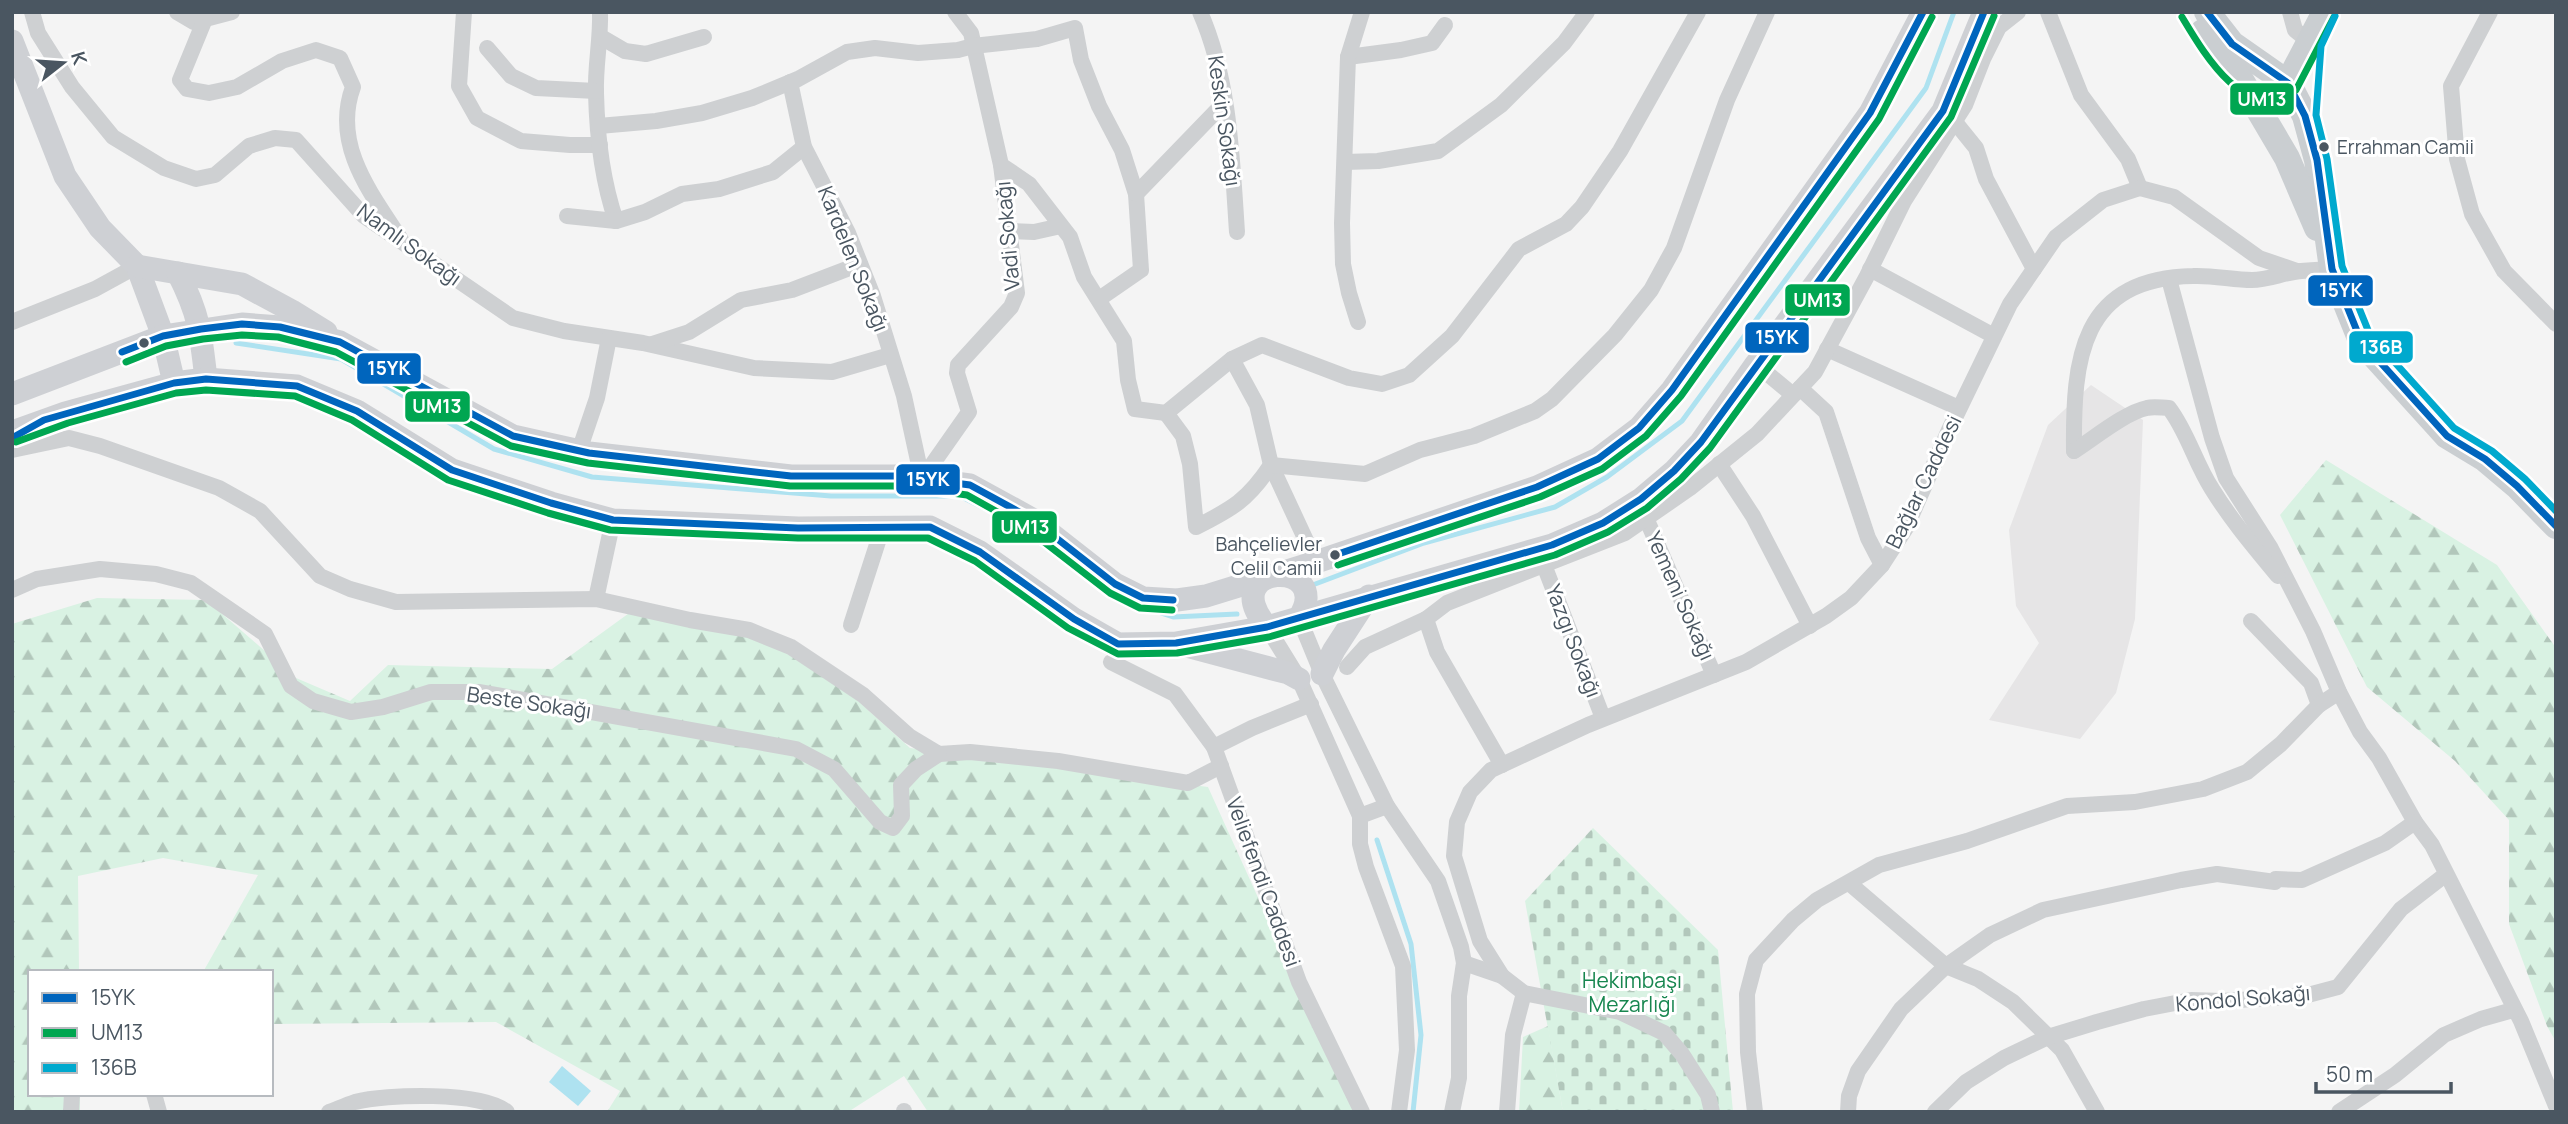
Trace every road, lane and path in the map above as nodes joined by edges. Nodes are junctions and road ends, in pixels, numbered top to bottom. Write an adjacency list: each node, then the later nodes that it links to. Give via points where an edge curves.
1 (32, 12): 51 (street, Namlı Sokağı, via 38,33 72,87 113,137 164,168 196,179 215,175 249,146 275,138 296,139 364,216)
2 (177, 12): 21 (street, via 194,22)
3 (232, 12): 21 (street)
4 (464, 12): 39 (street, via 459,86 477,118 521,141)
5 (600, 12): 24 (street)
6 (955, 12): 28 (street, Vadi Sokağı, via 971,33)
7 (1200, 12): 35 (street, Keskin Sokağı, via 1210,34)
8 (1362, 12): 30 (street)
9 (1587, 12): 42 (street, via 1564,43 1501,104 1438,151)
10 (1698, 12): 72 (street, via 1620,151 1582,206 1566,224 1519,248 1452,336 1409,375 1382,384 1349,378 1262,345)
11 (1767, 12): 87 (street, via 1727,100 1674,248 1651,290 1615,335 1552,398 1535,411 1474,436 1420,450 1365,474)
12 (1923, 12): 94 (main road, via 1870,113 1672,390 1639,428 1598,459 1537,488)
13 (1984, 12): 73 (main road, via 1943,111)
14 (2018, 12): 37 (street, via 1999,27)
15 (2048, 12): 44 (street, via 2081,95 2127,159)
16 (2191, 12): 31 (main road, via 2212,47)
17 (2207, 12): 31 (main road)
18 (2290, 12): 27 (street, via 2295,30)
19 (2325, 12): 27 (main road)
20 (2490, 12): 63 (street, via 2451,86 2457,159 2472,214 2504,271)
21 (205, 19): 51 (street, via 180,80 187,89 209,93 237,87 282,61 316,50 340,58 353,87 346,106 348,145 370,193)
22 (1074, 20): 28 (street, via 1037,39); 45 (street, via 1081,60 1122,150)
23 (1445, 25): 30 (street, via 1432,43)
24 (601, 37): 25 (street, via 625,51 646,54); 34 (street)
25 (704, 37)
26 (12, 41): 54 (main road, via 65,176 100,228)
27 (2311, 43): 31 (main road); 33 (main road); 36 (main road)
28 (974, 46): 32 (street, via 918,53 874,48 847,52); 43 (street, Vadi Sokağı)
29 (487, 48): 34 (street, via 511,76 536,88)
30 (1348, 57): 42 (street)
31 (2249, 71): 33 (main road, via 2270,88); 41 (main road)
32 (790, 82): 38 (street, via 702,113); 40 (street, Kardelen Sokağı)
33 (2288, 83): 36 (main road); 41 (main road)
34 (596, 91): 38 (street)
35 (1224, 103): 45 (street); 50 (street, Keskin Sokağı)
36 (2305, 116): 52 (main road, via 2317,160)
37 (1955, 122): 55 (street, via 1904,201); 56 (street, via 1976,148 1986,179)
38 (599, 126): 39 (street)
39 (600, 145): 47 (street, via 605,187)
40 (804, 147): 47 (street, via 773,172 719,189 682,194); 53 (street, Kardelen Sokağı)
41 (2287, 158): 52 (main road)
42 (1345, 162): 62 (street, via 1343,264)
43 (1001, 165): 48 (street, via 1029,184); 49 (street, Vadi Sokağı)
44 (2140, 188): 56 (street, Bağlar Caddesi, via 2103,200 2056,237); 57 (street, via 2174,198 2259,258)
45 (1136, 194): 60 (street, via 1141,270)
46 (567, 216): 47 (street)
47 (616, 221)
48 (1061, 226): 49 (street); 60 (street)
49 (1010, 231): 88 (street, Vadi Sokağı, via 1017,293 1011,307 958,365 969,412)
50 (1237, 232)
51 (406, 247): 67 (street, Namlı Sokağı, via 513,318)
52 (2331, 263): 57 (street); 78 (main road, via 2361,341)
53 (860, 264): 69 (street, via 792,290 740,300 689,332); 71 (street, Kardelen Sokağı)
54 (137, 266): 58 (main road); 61 (street, via 96,289); 65 (main road)
55 (1870, 269): 66 (street); 70 (street)
56 (2034, 269): 66 (street, Bağlar Caddesi)
57 (2297, 271): 59 (street, via 2255,280)
58 (178, 273): 64 (main road); 68 (main road, via 242,284)
59 (2169, 279): 101 (street, via 2226,478); 101 (street, via 2122,292 2101,310 2087,336 2076,374 2074,451 2130,413 2169,408 2212,489)
60 (1099, 299): 80 (street, via 1124,341 1135,409)
61 (12, 322)
62 (1357, 322)
63 (2556, 324)
64 (201, 329): 65 (main road); 68 (main road, via 242,324 280,327); 74 (main road)
65 (163, 336): 75 (main road); 77 (main road)
66 (1994, 336): 79 (street, Bağlar Caddesi)
67 (609, 338): 69 (street, Namlı Sokağı); 85 (street, via 597,398)
68 (340, 342): 85 (main road, via 513,436)
69 (649, 345): 71 (street, Namlı Sokağı, via 754,368 832,372)
70 (1827, 349): 76 (street, via 1815,372); 79 (street)
71 (890, 355): 88 (street, Kardelen Sokağı)
72 (1233, 359): 80 (street); 87 (street, via 1256,405)
73 (1756, 363): 76 (street); 99 (main road, via 1701,442 1674,471 1603,523 1552,545)
74 (206, 379): 75 (main road); 91 (main road, via 297,386 356,411 452,470)
75 (174, 383): 81 (main road)
76 (1796, 392): 86 (street, via 1757,434); 96 (street, via 1826,412 1868,538)
77 (12, 394)
78 (2410, 396): 89 (main road, via 2502,459); 92 (main road, via 2447,436 2485,459)
79 (1959, 408): 96 (street, Bağlar Caddesi, via 1906,528)
80 (1166, 413): 87 (street, via 1183,436 1196,527 1234,508)
81 (44, 420): 82 (main road); 83 (main road)
82 (12, 432)
83 (12, 438)
84 (12, 450): 100 (street, via 69,438 219,488 260,511 320,576 396,602)
85 (579, 451): 88 (main road, via 791,476)
86 (1719, 464): 90 (street); 106 (street, via 1753,516)
87 (1271, 465): 94 (street)
88 (922, 478): 97 (main road, via 970,485 1032,519 1115,584 1143,598 1206,596)
89 (2556, 506)
90 (1646, 518): 95 (street, via 1625,533); 112 (street, Yemeni Sokağı)
91 (613, 520): 93 (main road); 100 (street)
92 (2556, 526)
93 (884, 527): 105 (street); 108 (main road, via 930,527 980,552 1118,645)
94 (1317, 562): 97 (main road)
95 (1544, 565): 103 (street, via 1447,603); 117 (street, Yazgı Sokağı)
96 (1882, 565): 106 (street, Bağlar Caddesi, via 1851,598)
97 (1270, 576): 102 (main road, via 1287,575 1301,585 1306,602); 107 (main road, via 1254,594 1256,611)
98 (12, 590): 119 (street, Beste Sokağı, via 37,579 100,569 156,574 191,583 265,634 291,686 313,701 351,712 431,692 480,692 796,749 834,769 880,822 893,828 902,816 901,785)
99 (1369, 596): 102 (main road); 111 (main road)
100 (596, 598): 119 (street, via 749,630 791,648 863,695 909,736)
101 (2297, 600): 114 (street)
102 (1300, 618): 107 (main road); 111 (street)
103 (1426, 619): 110 (street, via 1365,647); 120 (street, via 1437,652)
104 (2251, 621): 116 (street, via 2311,683)
105 (851, 625)
106 (1810, 626): 112 (street, Bağlar Caddesi)
107 (1268, 627): 108 (main road); 113 (street)
108 (1176, 643): 113 (main road)
109 (1111, 662): 118 (street, Veliefendi Caddesi, via 1175,695)
110 (1347, 667)
111 (1322, 674): 122 (street)
112 (1714, 675): 117 (street, Bağlar Caddesi)
113 (1299, 679): 115 (street)
114 (2339, 692): 116 (street); 124 (street)
115 (1311, 704): 118 (street); 123 (street)
116 (2319, 705): 126 (street, via 2247,772 2203,789 2135,802 2067,806 1879,865)
117 (1603, 718): 120 (street, Bağlar Caddesi)
118 (1214, 747): 121 (street, Veliefendi Caddesi)
119 (939, 754): 121 (street, via 970,752 1058,761 1188,783)
120 (1502, 765): 129 (street, Bağlar Caddesi, via 1470,792 1457,822 1454,856 1480,941)
121 (1221, 766): 136 (street, Veliefendi Caddesi, via 1299,982)
122 (1387, 806): 123 (street); 127 (street, via 1438,881)
123 (1360, 816): 137 (street, via 1366,867 1403,966 1407,1050)
124 (2415, 822): 125 (street); 128 (street, via 2385,843 2302,880 2275,882 2217,874 2043,910 1990,935)
125 (2445, 875): 131 (street); 132 (street, Kondol Sokağı, via 2401,909 2338,988 2304,996 2191,1000)
126 (1849, 883): 128 (street); 141 (street, via 1817,900 1756,960 1747,994)
127 (1464, 963): 129 (street); 138 (street, via 1459,996 1459,1078)
128 (1946, 966): 132 (street, via 1978,979 2013,1002); 142 (street, via 1901,1009 1858,1071)
129 (1502, 976): 130 (street)
130 (1524, 993): 139 (street, via 1513,1035); 140 (street, via 1620,1012 1664,1033 1708,1095)
131 (2513, 1010): 133 (street); 145 (street, via 2444,1035)
132 (2048, 1037): 143 (street, Kondol Sokağı, via 1966,1082); 144 (street, via 2062,1049)
133 (2556, 1106)
134 (329, 1112): 135 (street, via 356,1102 422,1096 468,1099)
135 (507, 1112)
136 (1362, 1112)
137 (1399, 1112)
138 (1452, 1112)
139 (1507, 1112)
140 (1712, 1112)
141 (1755, 1112)
142 (1848, 1112)
143 (1935, 1112)
144 (2097, 1112)
145 (2339, 1112)

